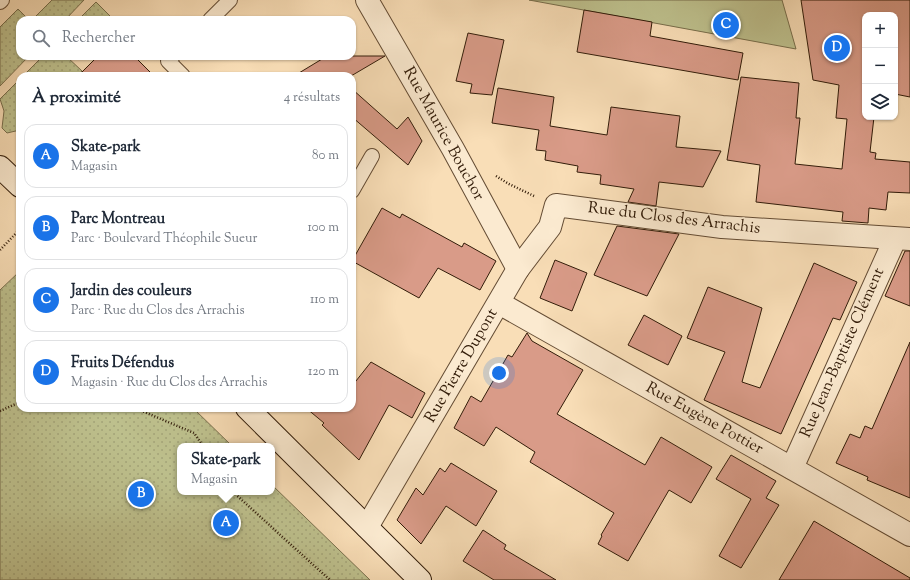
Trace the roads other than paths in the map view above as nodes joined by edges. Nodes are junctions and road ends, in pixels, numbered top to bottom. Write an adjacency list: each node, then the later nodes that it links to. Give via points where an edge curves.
1 (230, 0): 3 (lane)
2 (367, 0): 12 (street, Rue Maurice Bouchor, via 454,149)
3 (214, 16)
4 (169, 60): 5 (lane)
5 (179, 72)
6 (372, 156): 9 (lane)
7 (0, 167): 8 (street)
8 (16, 182)
9 (356, 184)
10 (556, 205): 11 (street, Rue du Clos des Arrachis, via 722,227); 12 (street, Rue Pierre Dupont, via 550,227)
11 (902, 239): 15 (street, Rue Jean-Baptiste Clément)
12 (518, 269): 13 (street, Rue Pierre Dupont)
13 (498, 303): 15 (street, Rue Eugène Pottier); 16 (street, Rue Pierre Dupont)
14 (250, 412): 16 (street)
15 (792, 468): 17 (street, Rue Eugène Pottier)
16 (367, 527): 18 (street)
17 (910, 535)
18 (420, 580)

